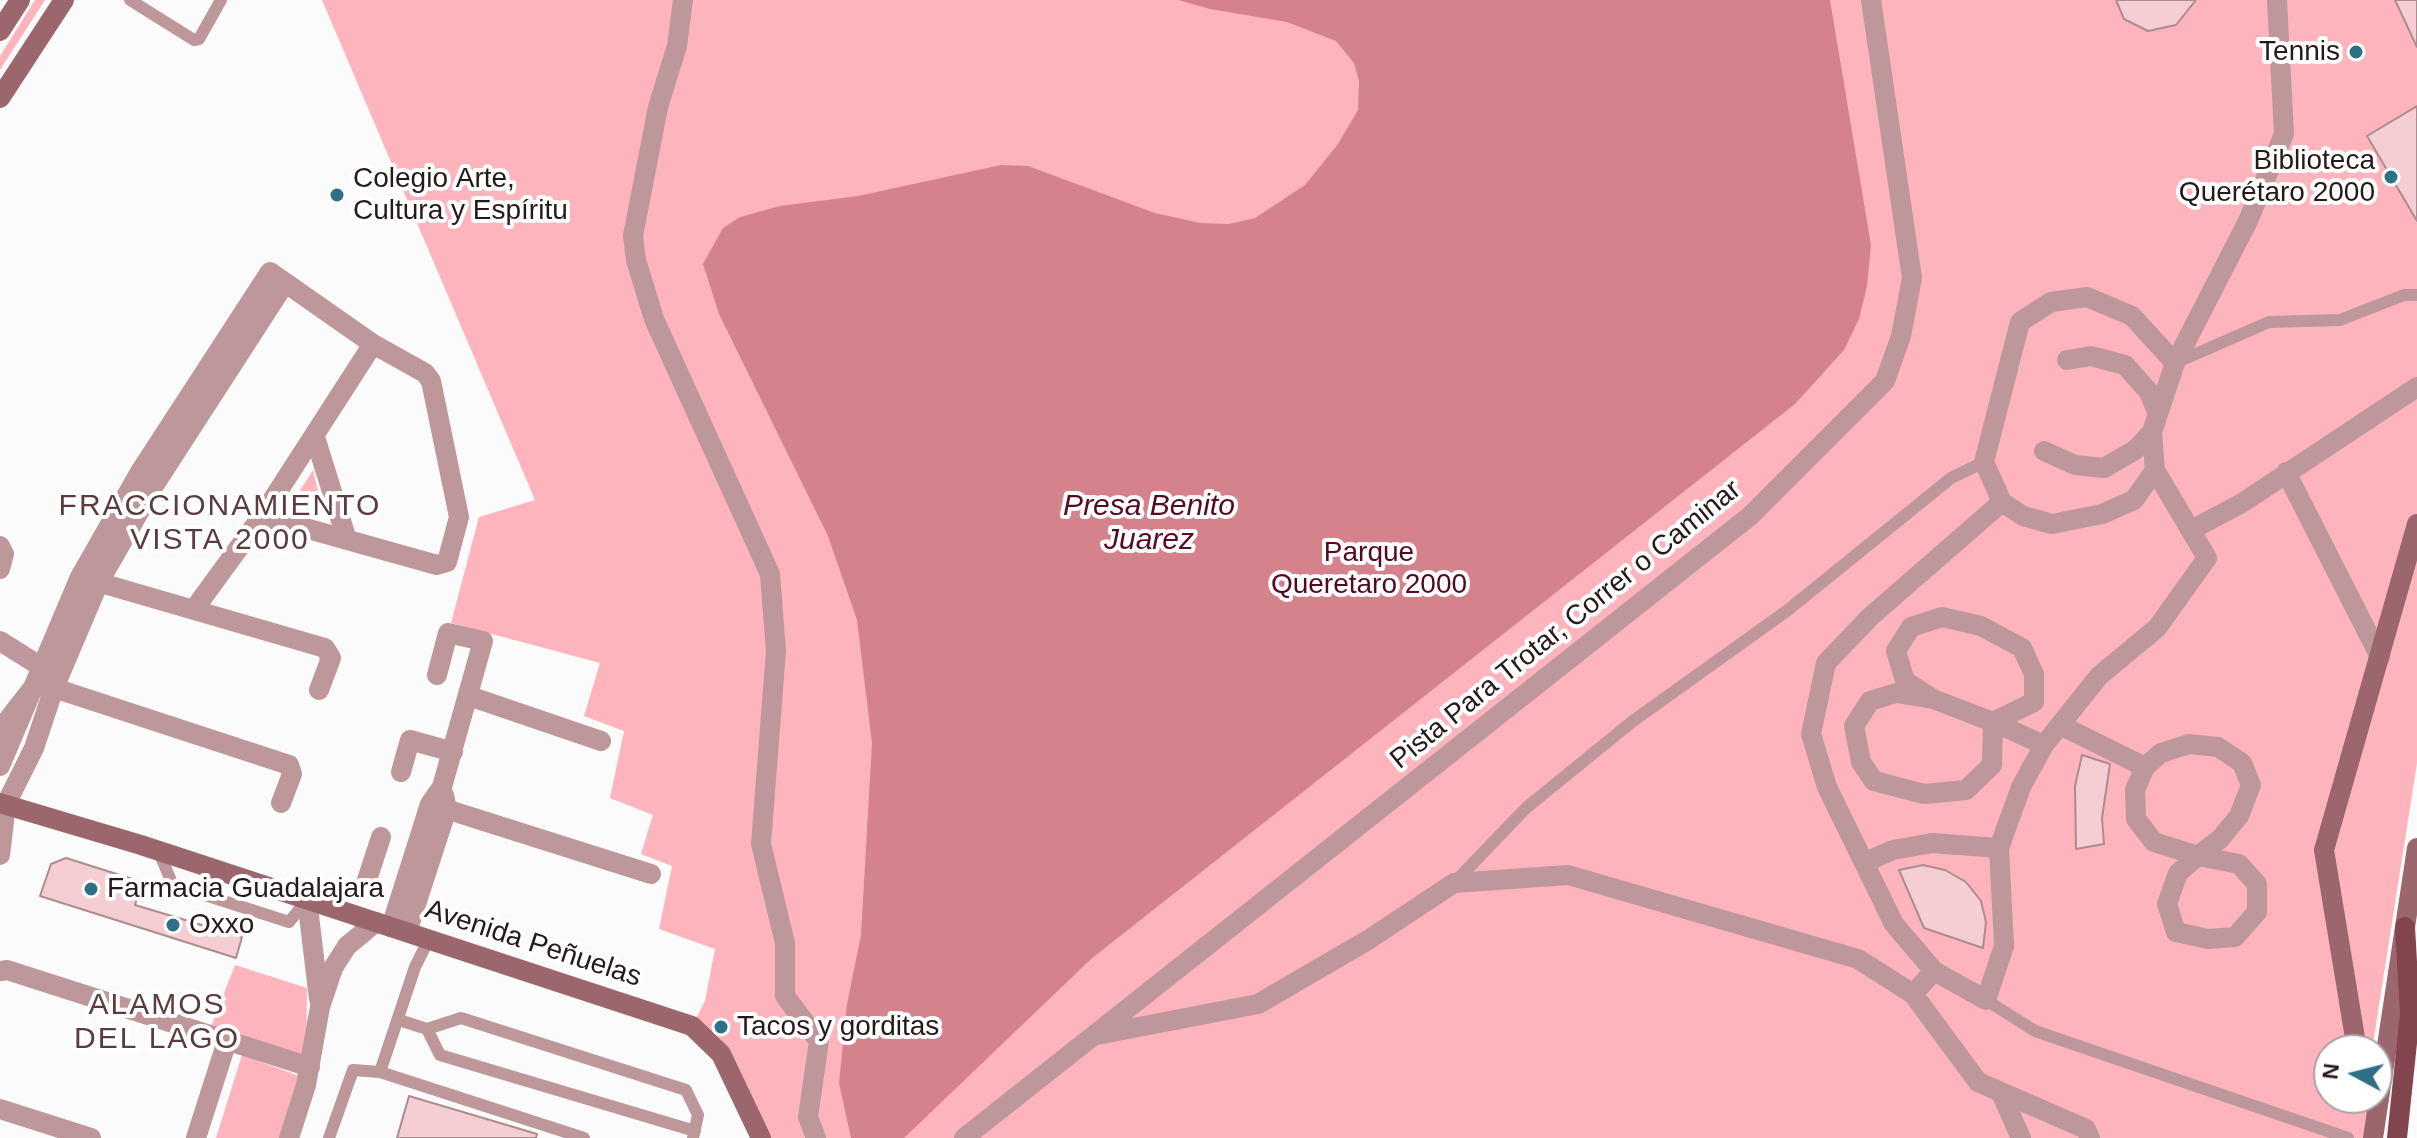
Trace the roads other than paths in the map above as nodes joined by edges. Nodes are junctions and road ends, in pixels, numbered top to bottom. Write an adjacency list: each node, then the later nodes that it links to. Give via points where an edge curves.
1 (20, 0): 9 (street)
2 (79, 0): 8 (lane)
3 (130, 0): 4 (lane, via 194,40)
4 (221, 0)
5 (683, 0): 86 (street, via 633,236 654,319 770,574 776,651 761,844 785,943 784,990 819,1041 808,1117)
6 (1871, 0): 72 (street, Pista Para Trotar, Correr o Caminar, via 1912,278 1901,336 1885,381 1750,516)
7 (2277, 0): 14 (street, via 2284,134 2248,221)
8 (61, 5): 10 (street)
9 (0, 31)
10 (0, 98)
11 (2417, 295): 14 (lane, via 2404,295 2340,320 2269,322)
12 (373, 344): 17 (street); 26 (street, via 431,381 459,517 443,564); 29 (street, via 276,278)
13 (2067, 360): 16 (street, via 2091,356 2125,365 2149,392)
14 (2175, 363): 16 (street); 19 (street, via 2132,316 2087,297 2051,302 2020,322)
15 (2417, 387): 21 (street)
16 (2154, 422): 18 (street, via 2135,450 2104,468 2075,465); 20 (street)
17 (315, 437): 23 (street); 26 (street)
18 (2044, 451)
19 (1984, 462): 22 (street); 59 (lane, via 1951,478 1788,610 1633,721 1526,808)
20 (2155, 470): 22 (street, via 2134,500 2102,514 2052,524 2023,516); 25 (street)
21 (2286, 472): 25 (street); 32 (street)
22 (2002, 502): 56 (street, via 1870,617 1826,663 1811,734 1827,787)
23 (262, 516): 26 (street); 30 (street)
24 (2417, 524): 32 (street)
25 (2191, 530): 39 (street, via 2207,558 2157,628 2099,676)
26 (347, 540)
27 (0, 546): 28 (street)
28 (0, 569)
29 (89, 579): 30 (street); 34 (street)
30 (195, 608): 35 (street, via 325,648 331,658)
31 (0, 641): 34 (street)
32 (2380, 657): 71 (street, via 2324,850)
33 (437, 675): 36 (street, via 448,633 484,643)
34 (47, 680): 40 (street); 44 (street); 48 (street, via 34,748); 49 (street, via 289,765 292,774)
35 (319, 690)
36 (469, 696): 41 (street); 43 (street)
37 (1933, 699): 38 (street); 38 (street, via 1905,681 1896,651 1911,627 1942,617 1981,626 2022,648 2034,674 2034,702); 38 (street, via 1896,693 1870,701 1854,726 1861,762 1874,781 1924,794 1966,790 1992,765)
38 (1993, 722): 42 (street)
39 (2060, 725): 42 (street); 45 (street)
40 (0, 730)
41 (601, 741)
42 (2044, 745): 50 (street, via 2021,787)
43 (453, 752): 46 (street, via 413,731); 47 (street)
44 (0, 766)
45 (2145, 767): 54 (street, via 2135,790 2136,819 2154,842); 54 (street, via 2161,753 2189,744 2218,747 2242,763 2251,785 2239,816)
46 (401, 772)
47 (440, 800): 55 (street); 57 (street); 61 (street)
48 (3, 803): 52 (street, Avenida Peñuelas); 53 (street)
49 (281, 803)
50 (1999, 848): 56 (street, via 1932,843); 67 (street, via 2004,946)
51 (2417, 848): 62 (street)
52 (158, 850): 60 (street, Avenida Peñuelas); 60 (lane, via 177,886 289,922)
53 (0, 855)
54 (2198, 856): 54 (street, via 2239,864 2257,884 2257,912 2235,937 2208,939 2176,932 2167,904 2178,873)
55 (414, 857): 58 (street, via 380,841); 61 (street)
56 (1865, 862): 65 (street, via 1894,924)
57 (651, 874)
58 (367, 880)
59 (1454, 883): 66 (street, via 1568,875 1858,959); 72 (street, via 1258,1004)
60 (307, 899): 61 (street, Avenida Peñuelas); 68 (street)
61 (391, 927): 63 (street, Avenida Peñuelas); 68 (street, via 347,946)
62 (2405, 927): 91 (street); 92 (main road, via 2410,1014)
63 (429, 939): 69 (lane); 85 (street, Avenida Peñuelas, via 692,1026 721,1054)
64 (0, 971): 73 (street)
65 (1934, 971): 66 (street); 67 (street)
66 (1913, 994): 76 (street, via 1978,1082)
67 (1986, 1000): 90 (lane, via 2035,1031)
68 (320, 1007): 74 (street)
69 (399, 1020): 70 (lane); 75 (lane)
70 (427, 1029): 79 (lane, via 440,1055); 79 (lane, via 461,1018 686,1090 698,1115)
71 (2354, 1034)
72 (1093, 1036): 87 (street, Pista Para Trotar, Correr o Caminar)
73 (227, 1041): 74 (street); 81 (street)
74 (310, 1067): 82 (street)
75 (380, 1072): 83 (lane, via 353,1070); 84 (lane)
76 (2001, 1093): 88 (street); 89 (street, via 2086,1129)
77 (0, 1109): 80 (street)
78 (2367, 1114): 91 (street)
79 (694, 1135)
80 (91, 1138)
81 (196, 1138)
82 (289, 1138)
83 (329, 1138)
84 (584, 1138)
85 (761, 1138)
86 (816, 1138)
87 (964, 1138)
88 (2021, 1138)
89 (2090, 1138)
90 (2348, 1138)
91 (2372, 1138)
92 (2397, 1138)

